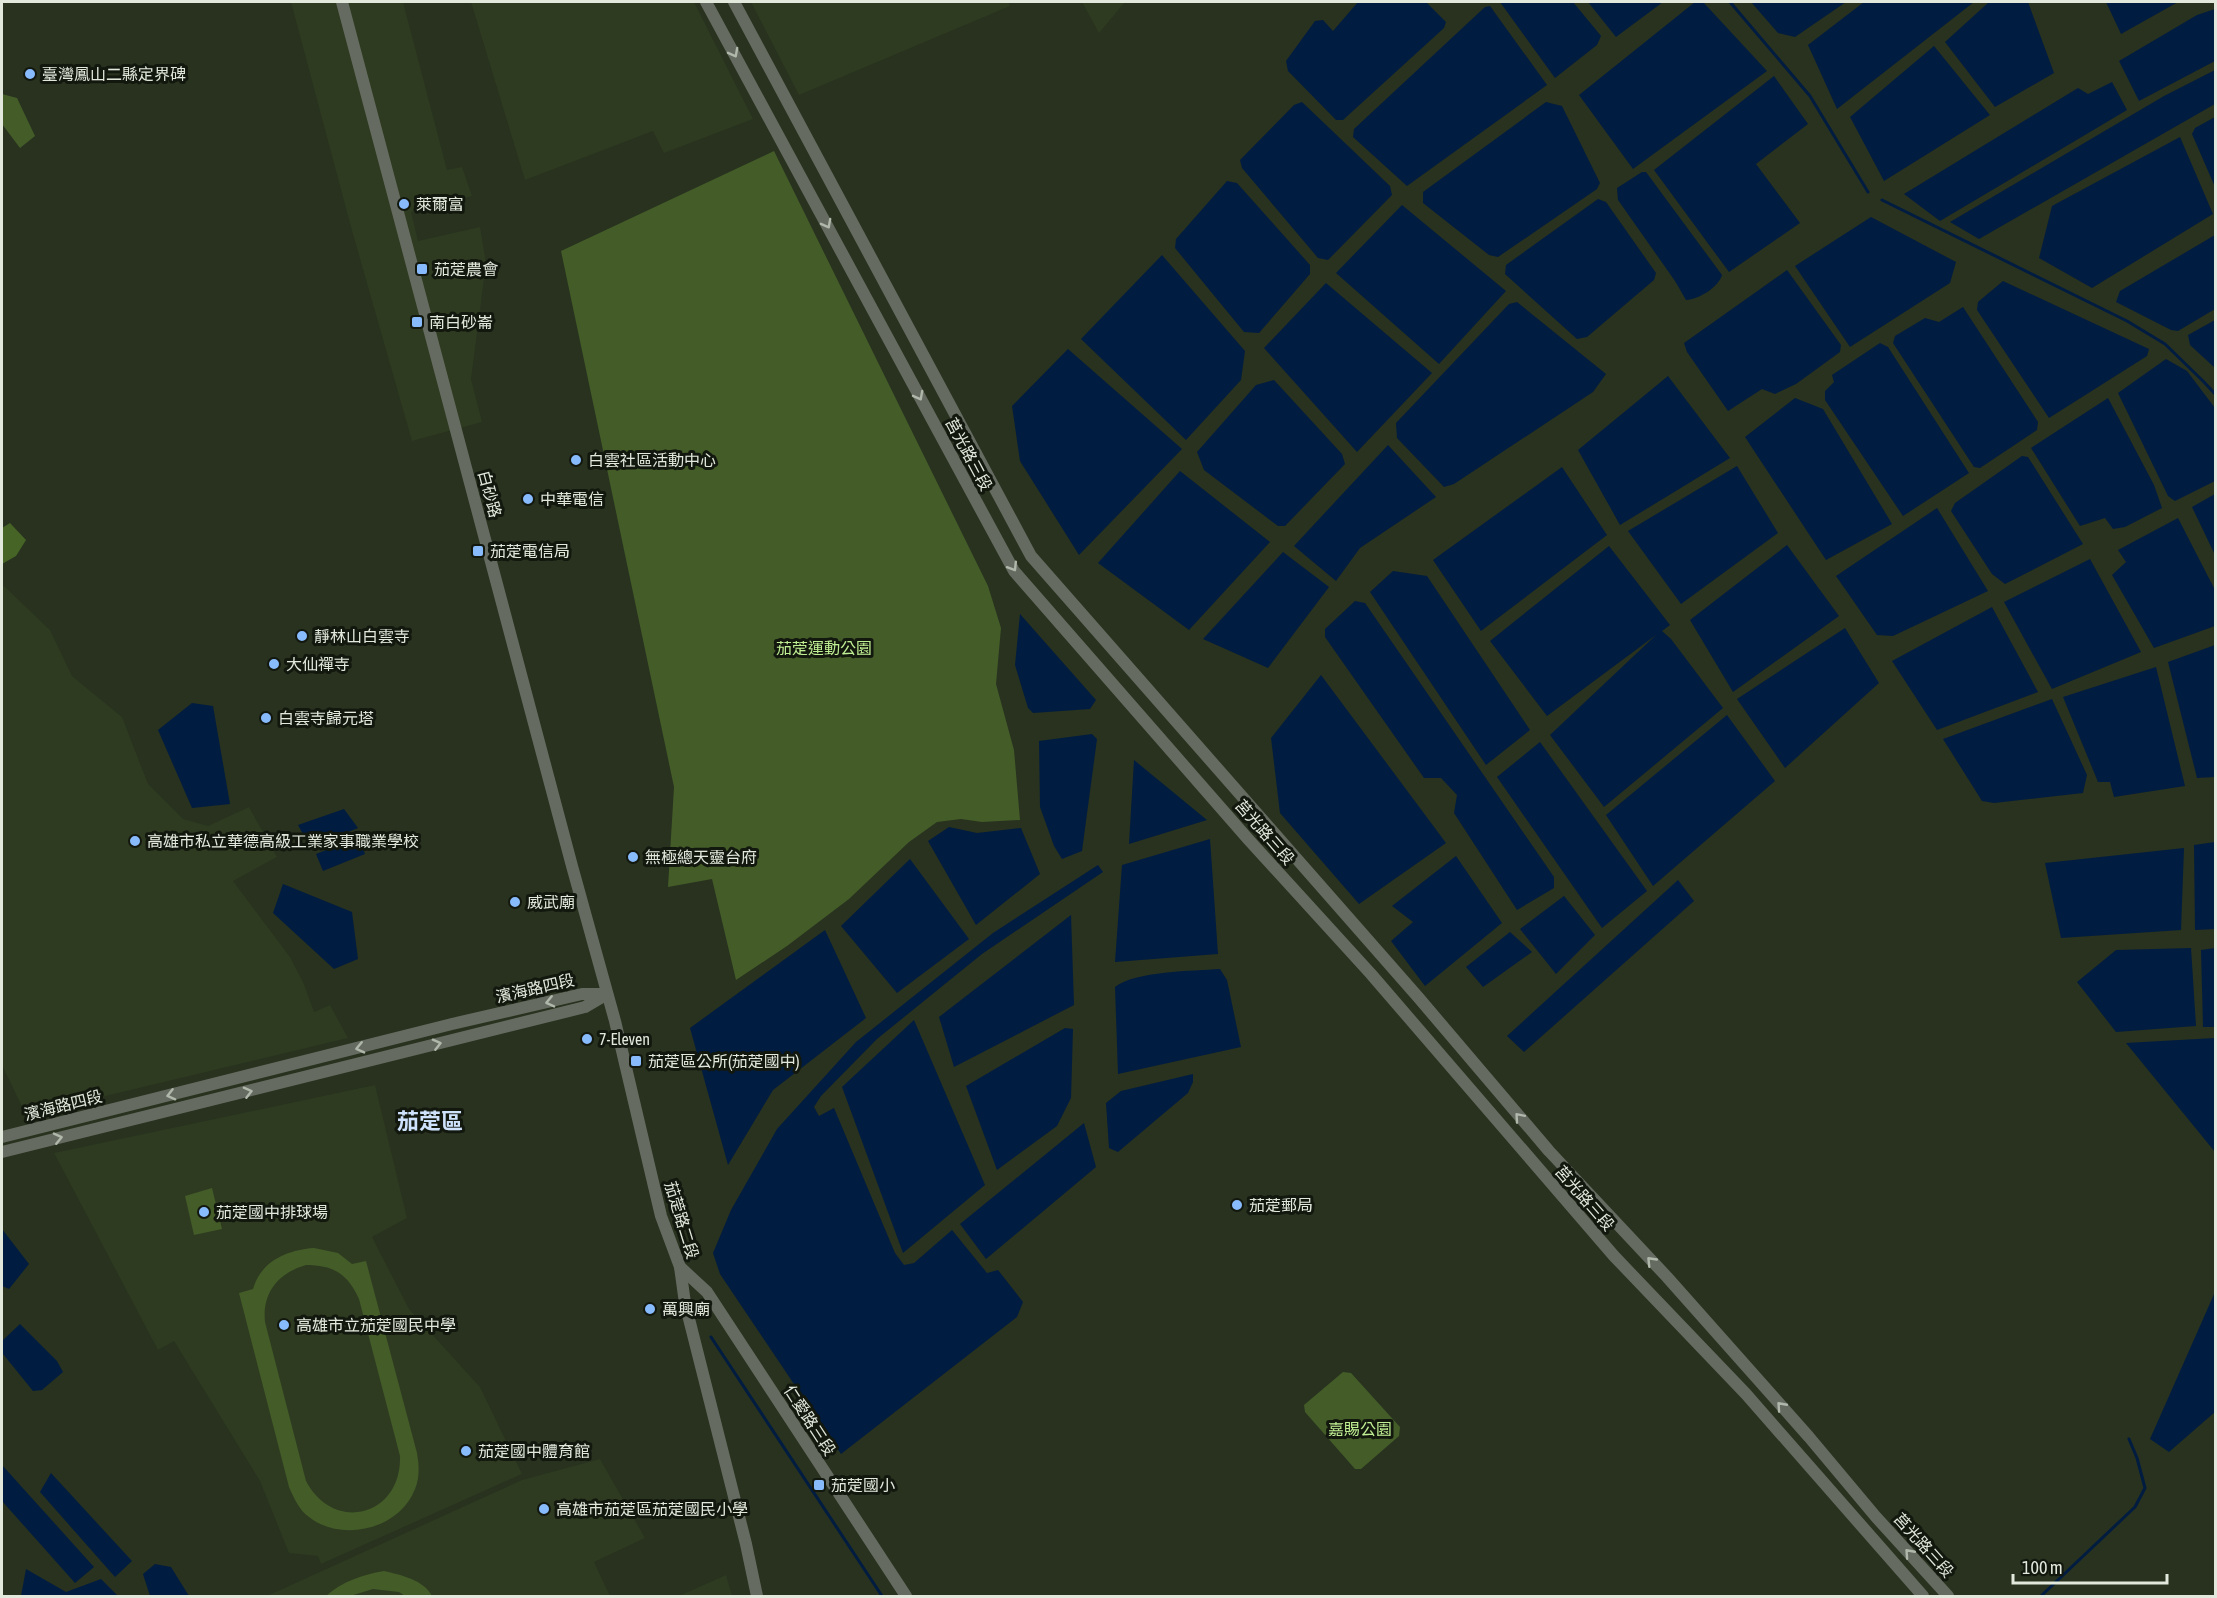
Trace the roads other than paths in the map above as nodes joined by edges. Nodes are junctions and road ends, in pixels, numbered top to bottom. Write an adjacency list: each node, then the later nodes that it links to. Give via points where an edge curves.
1 (342, 2): 4 (street, 白砂路)
2 (706, 2): 10 (street, 莒光路三段, one-way to 10, via 1014,571 1371,974 1614,1256 1746,1394)
3 (734, 2): 11 (street, 莒光路三段, one-way to 3, via 1667,1277 1549,1151 1031,556)
4 (607, 994): 5 (street, 濱海路四段, one-way to 5, via 582,994 474,1019); 6 (street, 濱海路四段, one-way to 4, via 585,1007); 7 (street, 茄萣路二段, via 661,1216)
5 (2, 1137)
6 (2, 1152)
7 (680, 1267): 8 (street, 茄萣路二段, via 685,1303); 9 (street, 仁愛路三段, via 707,1292)
8 (757, 1596)
9 (906, 1596)
10 (1923, 1596)
11 (1948, 1596)

